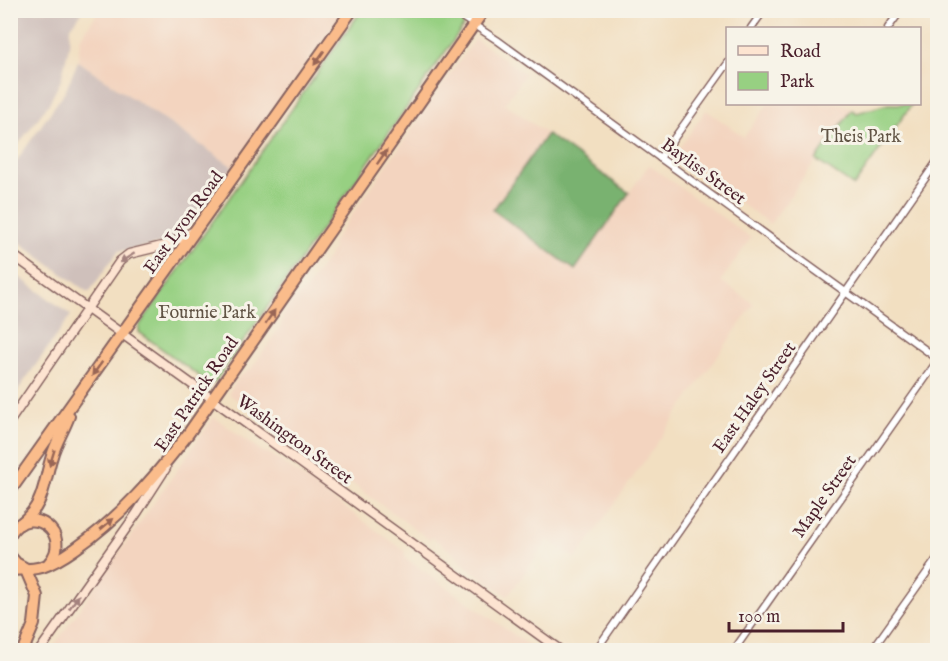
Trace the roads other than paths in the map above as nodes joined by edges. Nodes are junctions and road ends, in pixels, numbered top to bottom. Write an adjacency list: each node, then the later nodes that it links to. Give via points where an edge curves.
1 (352, 10): 12 (highway, East Lyon Road, one-way to 12)
2 (451, 10): 6 (street, Bayliss Street)
3 (484, 10): 6 (highway, East Patrick Road)
4 (764, 10): 7 (street)
5 (901, 10): 8 (street)
6 (475, 24): 10 (street, Bayliss Street); 18 (highway, East Patrick Road, one-way to 6)
7 (753, 27)
8 (889, 27)
9 (726, 66): 10 (street)
10 (660, 158): 14 (street, Bayliss Street)
11 (938, 160): 14 (street, East Haley Street)
12 (200, 227): 15 (street, one-way to 15, via 170,244 129,254); 16 (highway, East Lyon Road)
13 (10, 254): 15 (street, Washington Street)
14 (846, 292): 17 (street, Bayliss Street); 33 (street, East Haley Street)
15 (86, 308): 16 (street, Washington Street); 20 (street)
16 (122, 334): 18 (street, Washington Street); 19 (highway, East Lyon Road, one-way to 19)
17 (938, 359): 34 (street, Maple Street)
18 (212, 399): 21 (highway, East Patrick Road); 32 (street, Washington Street)
19 (72, 404): 22 (highway, East Lyon Road); 23 (highway, one-way to 23, via 38,504)
20 (10, 420)
21 (188, 434): 28 (highway, one-way to 21, via 76,548 115,518); 31 (street, East Patrick Road, one-way to 21)
22 (10, 491)
23 (20, 524): 24 (highway); 28 (highway, via 39,521 54,534 55,554)
24 (10, 534)
25 (10, 556): 27 (highway)
26 (938, 557): 35 (street)
27 (24, 568): 28 (highway); 29 (highway); 30 (highway, via 38,600)
28 (41, 568)
29 (10, 570)
30 (23, 651)
31 (40, 651)
32 (560, 651)
33 (596, 651)
34 (734, 651)
35 (872, 651)

